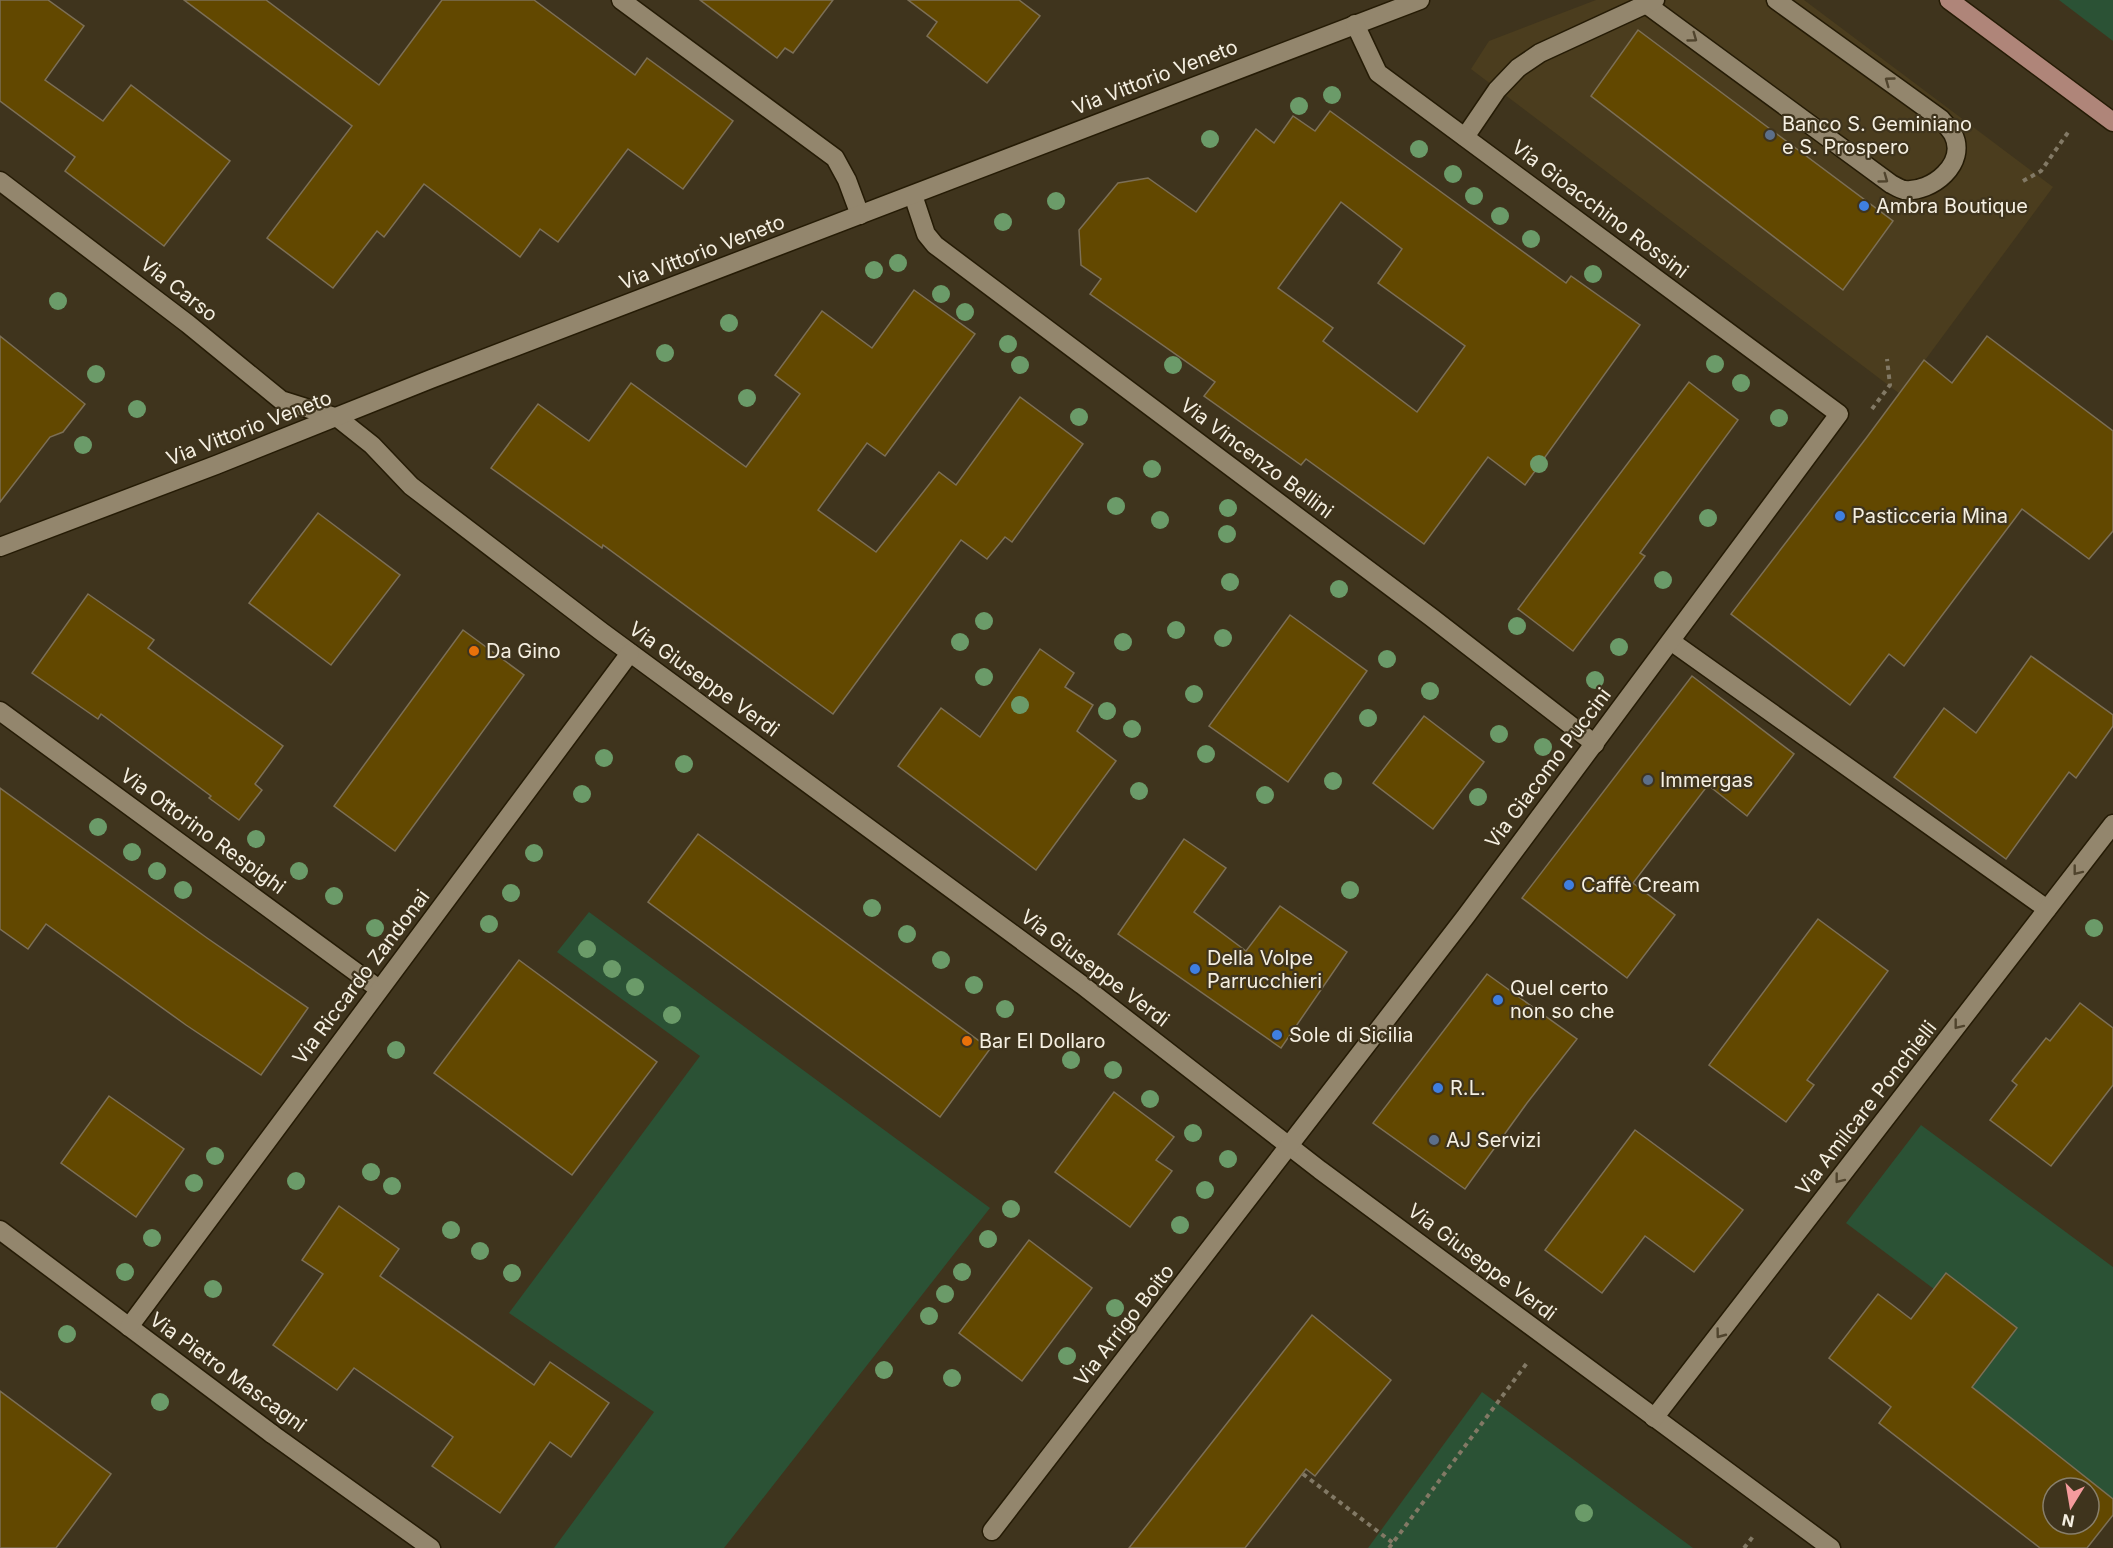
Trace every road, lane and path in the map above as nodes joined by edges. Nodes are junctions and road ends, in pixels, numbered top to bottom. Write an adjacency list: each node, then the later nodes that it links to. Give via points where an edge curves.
1 (621, 0): 13 (street, via 836,158)
2 (1420, 0): 6 (street, Via Vittorio Veneto)
3 (1776, 0): 5 (street, one-way to 3, via 1891,184 1904,190 1939,181 1956,152 1953,135 1941,119)
4 (1949, 0): 7 (main road)
5 (1651, 2): 9 (street, via 1540,53 1518,68 1497,90)
6 (1355, 24): 9 (street, Via Gioacchino Rossini, via 1377,73); 12 (street, Via Vittorio Veneto)
7 (2089, 104): 8 (main road); 11 (path, via 2041,171)
8 (2113, 122)
9 (1465, 137): 15 (street, Via Gioacchino Rossini)
10 (0, 181): 16 (street, Via Carso, via 281,400)
11 (2023, 181)
12 (913, 195): 13 (street, Via Vittorio Veneto); 21 (street, Via Vincenzo Bellini, via 926,234 935,245 1431,616)
13 (860, 215): 16 (street, Via Vittorio Veneto)
14 (1887, 359): 15 (path, via 1890,385 1871,411)
15 (1839, 414): 18 (street, Via Giacomo Puccini)
16 (338, 418): 17 (street, Via Vittorio Veneto); 19 (street, Via Giuseppe Verdi, via 372,445 411,486)
17 (0, 547)
18 (1672, 642): 21 (street, Via Giacomo Puccini); 23 (street)
19 (630, 653): 24 (street, Via Riccardo Zandonai); 25 (street, Via Giuseppe Verdi, via 1082,985)
20 (0, 711): 24 (street, Via Ottorino Respighi)
21 (1595, 744): 25 (street, Via Giacomo Puccini)
22 (2113, 824): 23 (street, Via Amilcare Ponchielli, one-way to 23)
23 (2047, 909): 29 (street, Via Amilcare Ponchielli, one-way to 29)
24 (379, 989): 27 (street, Via Riccardo Zandonai)
25 (1290, 1146): 28 (street, Via Giuseppe Verdi); 31 (street, Via Arrigo Boito)
26 (0, 1230): 27 (street, Via Pietro Mascagni)
27 (129, 1327): 33 (street, Via Pietro Mascagni)
28 (1546, 1338): 29 (street, Via Giuseppe Verdi); 32 (path)
29 (1654, 1418): 35 (street, Via Giuseppe Verdi)
30 (1303, 1474): 32 (path)
31 (992, 1531)
32 (1393, 1543): 34 (path)
33 (431, 1548)
34 (1389, 1548)
35 (1831, 1548)

